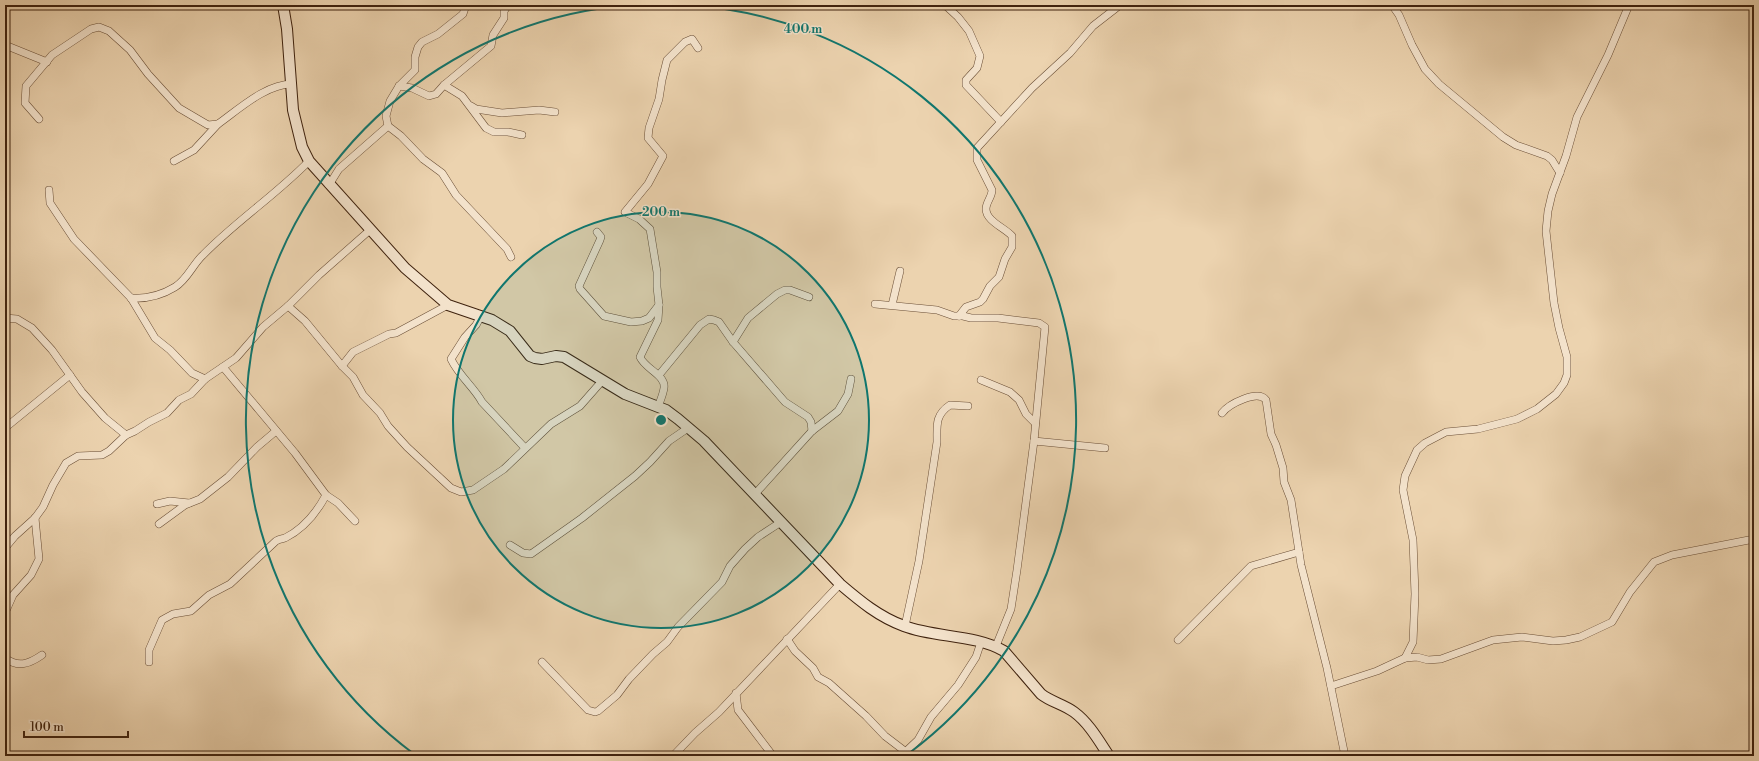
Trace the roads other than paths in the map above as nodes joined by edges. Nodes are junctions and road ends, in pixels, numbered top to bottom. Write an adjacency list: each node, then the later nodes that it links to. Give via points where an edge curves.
1 (283, 5): 11 (street)
2 (466, 5): 13 (street, via 463,14 438,34 422,42 416,52 415,70)
3 (508, 5): 12 (street, via 504,11 504,18 493,35 491,46)
4 (945, 5): 17 (street, via 969,31 980,56 977,68 966,80 966,85)
5 (1120, 5): 17 (street, via 1093,26 1070,53 1032,88)
6 (1392, 5): 23 (street, via 1399,14 1425,69 1439,84 1503,137 1516,145 1547,156)
7 (1629, 5): 23 (street, via 1578,117)
8 (5, 45): 10 (street)
9 (698, 48): 34 (street, via 692,39 685,42 667,60 648,138 663,156 648,184 626,212 650,229)
10 (47, 62): 16 (street, via 25,88 24,103); 18 (street, via 56,52 66,48 91,29 102,27 130,50 179,108 208,125)
11 (292, 84): 18 (street, via 282,84 269,89); 22 (street, via 292,110 302,147)
12 (444, 85): 13 (street, via 432,96); 14 (street, via 459,94)
13 (399, 86): 19 (street, via 388,109)
14 (471, 106): 15 (street, via 502,113 539,110); 20 (street, via 490,131)
15 (555, 112)
16 (39, 119)
17 (1001, 122): 38 (street, via 980,143 976,156 992,190 986,207 988,214 1012,236 1013,244 999,277 982,299 966,307)
18 (218, 124): 21 (street, via 194,150)
19 (388, 126): 24 (street, via 339,169); 28 (street, via 442,173 456,195 507,249)
20 (522, 135)
21 (174, 160)
22 (309, 161): 24 (street); 31 (street, via 202,255 176,286 157,296)
23 (1560, 173): 79 (street, via 1552,194 1546,231 1554,303 1568,357 1567,375 1556,394 1524,416 1494,426 1446,432 1424,443 1417,450 1405,476 1402,490 1413,540)
24 (329, 185): 26 (street)
25 (49, 190): 31 (street, via 50,203 74,239)
26 (370, 230): 33 (street, via 405,268); 36 (street, via 319,274)
27 (597, 232): 34 (street, via 601,237 579,286 582,291 604,316 622,320 642,321 649,318)
28 (511, 257)
29 (900, 271): 35 (street)
30 (809, 297): 40 (street, via 790,290 777,294 748,318)
31 (131, 298): 45 (street, via 155,338 192,373)
32 (875, 304): 35 (street)
33 (448, 305): 37 (street); 41 (street, via 396,333 353,352)
34 (659, 305): 44 (street, via 658,320 640,357 647,368)
35 (892, 305): 38 (street, via 937,310)
36 (288, 306): 41 (street, via 305,321); 42 (street, via 263,327 236,358)
37 (481, 316): 48 (street, via 510,331 530,356 564,357); 59 (street, via 451,360 482,402)
38 (959, 316): 52 (street, via 1039,323 1045,327)
39 (5, 318): 43 (street, via 17,319 29,325)
40 (733, 342): 44 (street, via 719,322 709,319 704,321); 56 (street, via 785,402 808,417)
41 (342, 366): 59 (street, via 407,447 434,474 456,491 473,490 504,469)
42 (223, 367): 45 (street); 55 (street)
43 (70, 375): 53 (street); 57 (street, via 104,418)
44 (659, 375): 50 (street, via 664,387)
45 (205, 379): 57 (street, via 194,391 176,402 167,413)
46 (851, 379): 56 (street, via 848,394 838,411)
47 (981, 380): 52 (street, via 1010,392)
48 (602, 381): 50 (street, via 625,394); 59 (street, via 580,406 551,424)
49 (968, 406): 75 (street, via 950,405 940,412 919,561)
50 (658, 407): 54 (street, via 666,410)
51 (1222, 413): 72 (street, via 1228,407 1251,397 1262,397 1266,400 1271,434 1283,468 1284,482 1292,500)
52 (1035, 423): 58 (street)
53 (5, 428)
54 (688, 428): 61 (street); 70 (street, via 669,441 635,476 540,549 531,554 523,553)
55 (276, 431): 62 (street, via 300,458); 63 (street, via 228,477 200,499)
56 (812, 431): 61 (street)
57 (126, 434): 65 (street, via 102,455 78,456 66,463 43,508)
58 (1034, 441): 60 (street); 80 (street, via 1011,609)
59 (525, 448)
60 (1105, 448)
61 (755, 494): 67 (street)
62 (326, 495): 66 (street, via 338,503); 85 (street, via 306,523 285,538 276,541 230,584 209,595 191,611 173,614 162,620 151,645)
63 (188, 503): 64 (street, via 170,501); 68 (street)
64 (157, 504)
65 (35, 518): 71 (street); 74 (street, via 39,559 31,575 13,595)
66 (355, 521)
67 (781, 522): 73 (street); 86 (street, via 745,549 730,566 722,582 678,627 667,642 629,678 617,695 598,711 588,710)
68 (159, 524)
69 (1754, 539): 84 (street, via 1672,555 1654,562 1630,592 1612,622 1580,637 1553,641 1522,637 1493,640 1441,660)
70 (510, 545)
71 (5, 548)
72 (1298, 552): 77 (street, via 1251,566); 87 (street)
73 (840, 584): 75 (street, via 885,618); 76 (street)
74 (5, 613)
75 (905, 626): 78 (street)
76 (787, 639): 88 (street); 89 (street, via 818,677 829,683 866,716)
77 (1178, 640)
78 (981, 642): 80 (street); 89 (street, via 976,657 952,693 931,717 918,740)
79 (1413, 642): 83 (street); 84 (street)
80 (996, 646): 92 (street, via 1010,655 1040,694 1063,705 1086,723)
81 (42, 656): 82 (street, via 20,665)
82 (5, 658)
83 (1405, 658): 84 (street); 87 (street, via 1377,671)
84 (1420, 658)
85 (149, 662)
86 (542, 662)
87 (1331, 686): 93 (street)
88 (736, 693): 90 (street); 91 (street, via 738,710)
89 (904, 754)
90 (673, 756)
91 (773, 756)
92 (1109, 756)
93 (1345, 756)

